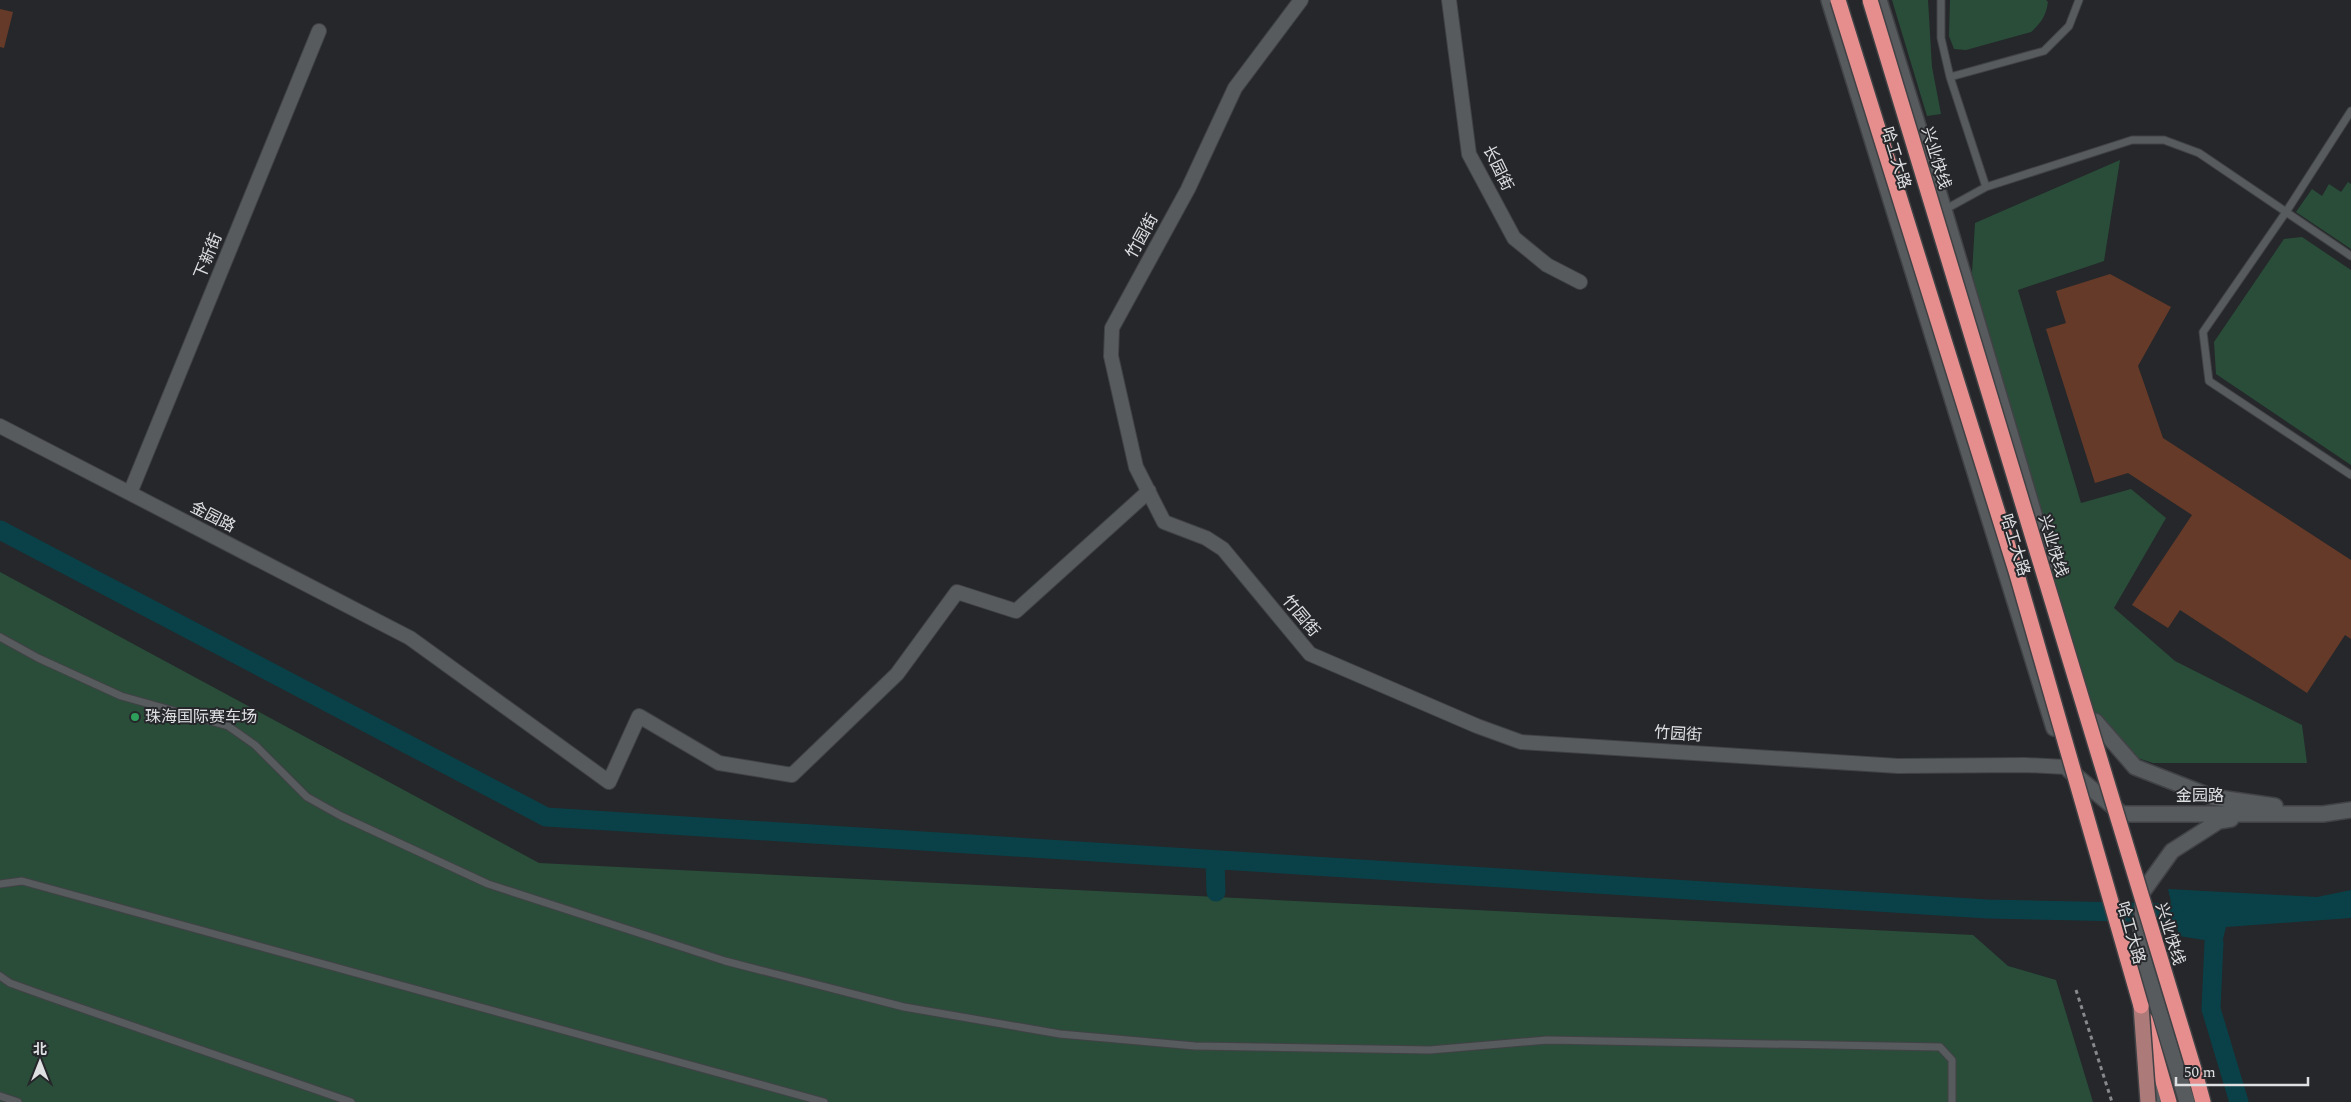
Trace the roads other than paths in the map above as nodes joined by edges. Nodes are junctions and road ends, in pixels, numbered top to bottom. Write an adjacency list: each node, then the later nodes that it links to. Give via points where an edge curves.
1 (1301, 0): 19 (street, 竹园街, via 1235,88 1188,189 1112,328 1111,356 1136,467)
2 (1449, 0): 16 (street, 长园街, via 1469,154 1514,238 1548,266)
3 (1829, 0): 23 (street, 哈工大路)
4 (1838, 0): 31 (highway, bridge, via 2016,571)
5 (1870, 0): 41 (highway, 兴业快线, bridge)
6 (1879, 0): 13 (street, 哈工大路)
7 (1941, 0): 10 (lane, via 1941,38)
8 (2079, 0): 10 (lane, via 2069,26 2044,51)
9 (319, 31): 20 (street, 下新街)
10 (1950, 76): 12 (lane)
11 (2351, 111): 14 (lane)
12 (1986, 186): 13 (lane); 14 (lane, via 2132,140 2164,140 2198,153)
13 (1944, 210): 22 (street, 哈工大路)
14 (2286, 212): 15 (lane); 18 (lane, via 2204,332 2209,381)
15 (2351, 256)
16 (1580, 282)
17 (0, 426): 20 (street, 金园路)
18 (2351, 475)
19 (1149, 490): 20 (street, 金园路, via 1016,611 957,592 897,674 792,775 719,763 639,716 609,782 410,638); 23 (street, 竹园街, via 1164,522 1206,538 1223,550 1310,654 1521,742 1898,766 2025,765)
20 (130, 494)
21 (0, 637): 36 (lane, via 121,696 228,726 255,745 307,797 488,884 725,960 904,1007 1060,1034 1195,1046 1430,1050 1548,1040 1940,1047 1952,1060)
22 (2095, 721): 25 (street, 哈工大路); 27 (street, via 2135,767 2212,797)
23 (2066, 768): 25 (street); 38 (street, 哈工大路)
24 (2351, 810): 27 (street, 金园路)
25 (2122, 814): 26 (street, 金园路); 29 (street, 哈工大路)
26 (2266, 814): 27 (street, 金园路); 29 (street, via 2219,821 2172,851)
27 (2323, 814)
28 (0, 884): 35 (lane, via 22,881)
29 (2144, 890): 40 (street, 哈工大路, bridge, via 2140,948)
30 (0, 976): 34 (lane, via 46,996)
31 (2141, 1006): 37 (main road, bridge); 39 (highway, bridge)
32 (0, 1096): 33 (lane)
33 (18, 1102)
34 (351, 1102)
35 (824, 1102)
36 (1952, 1102)
37 (2148, 1102)
38 (2160, 1102)
39 (2169, 1102)
40 (2186, 1102)
41 (2203, 1102)

